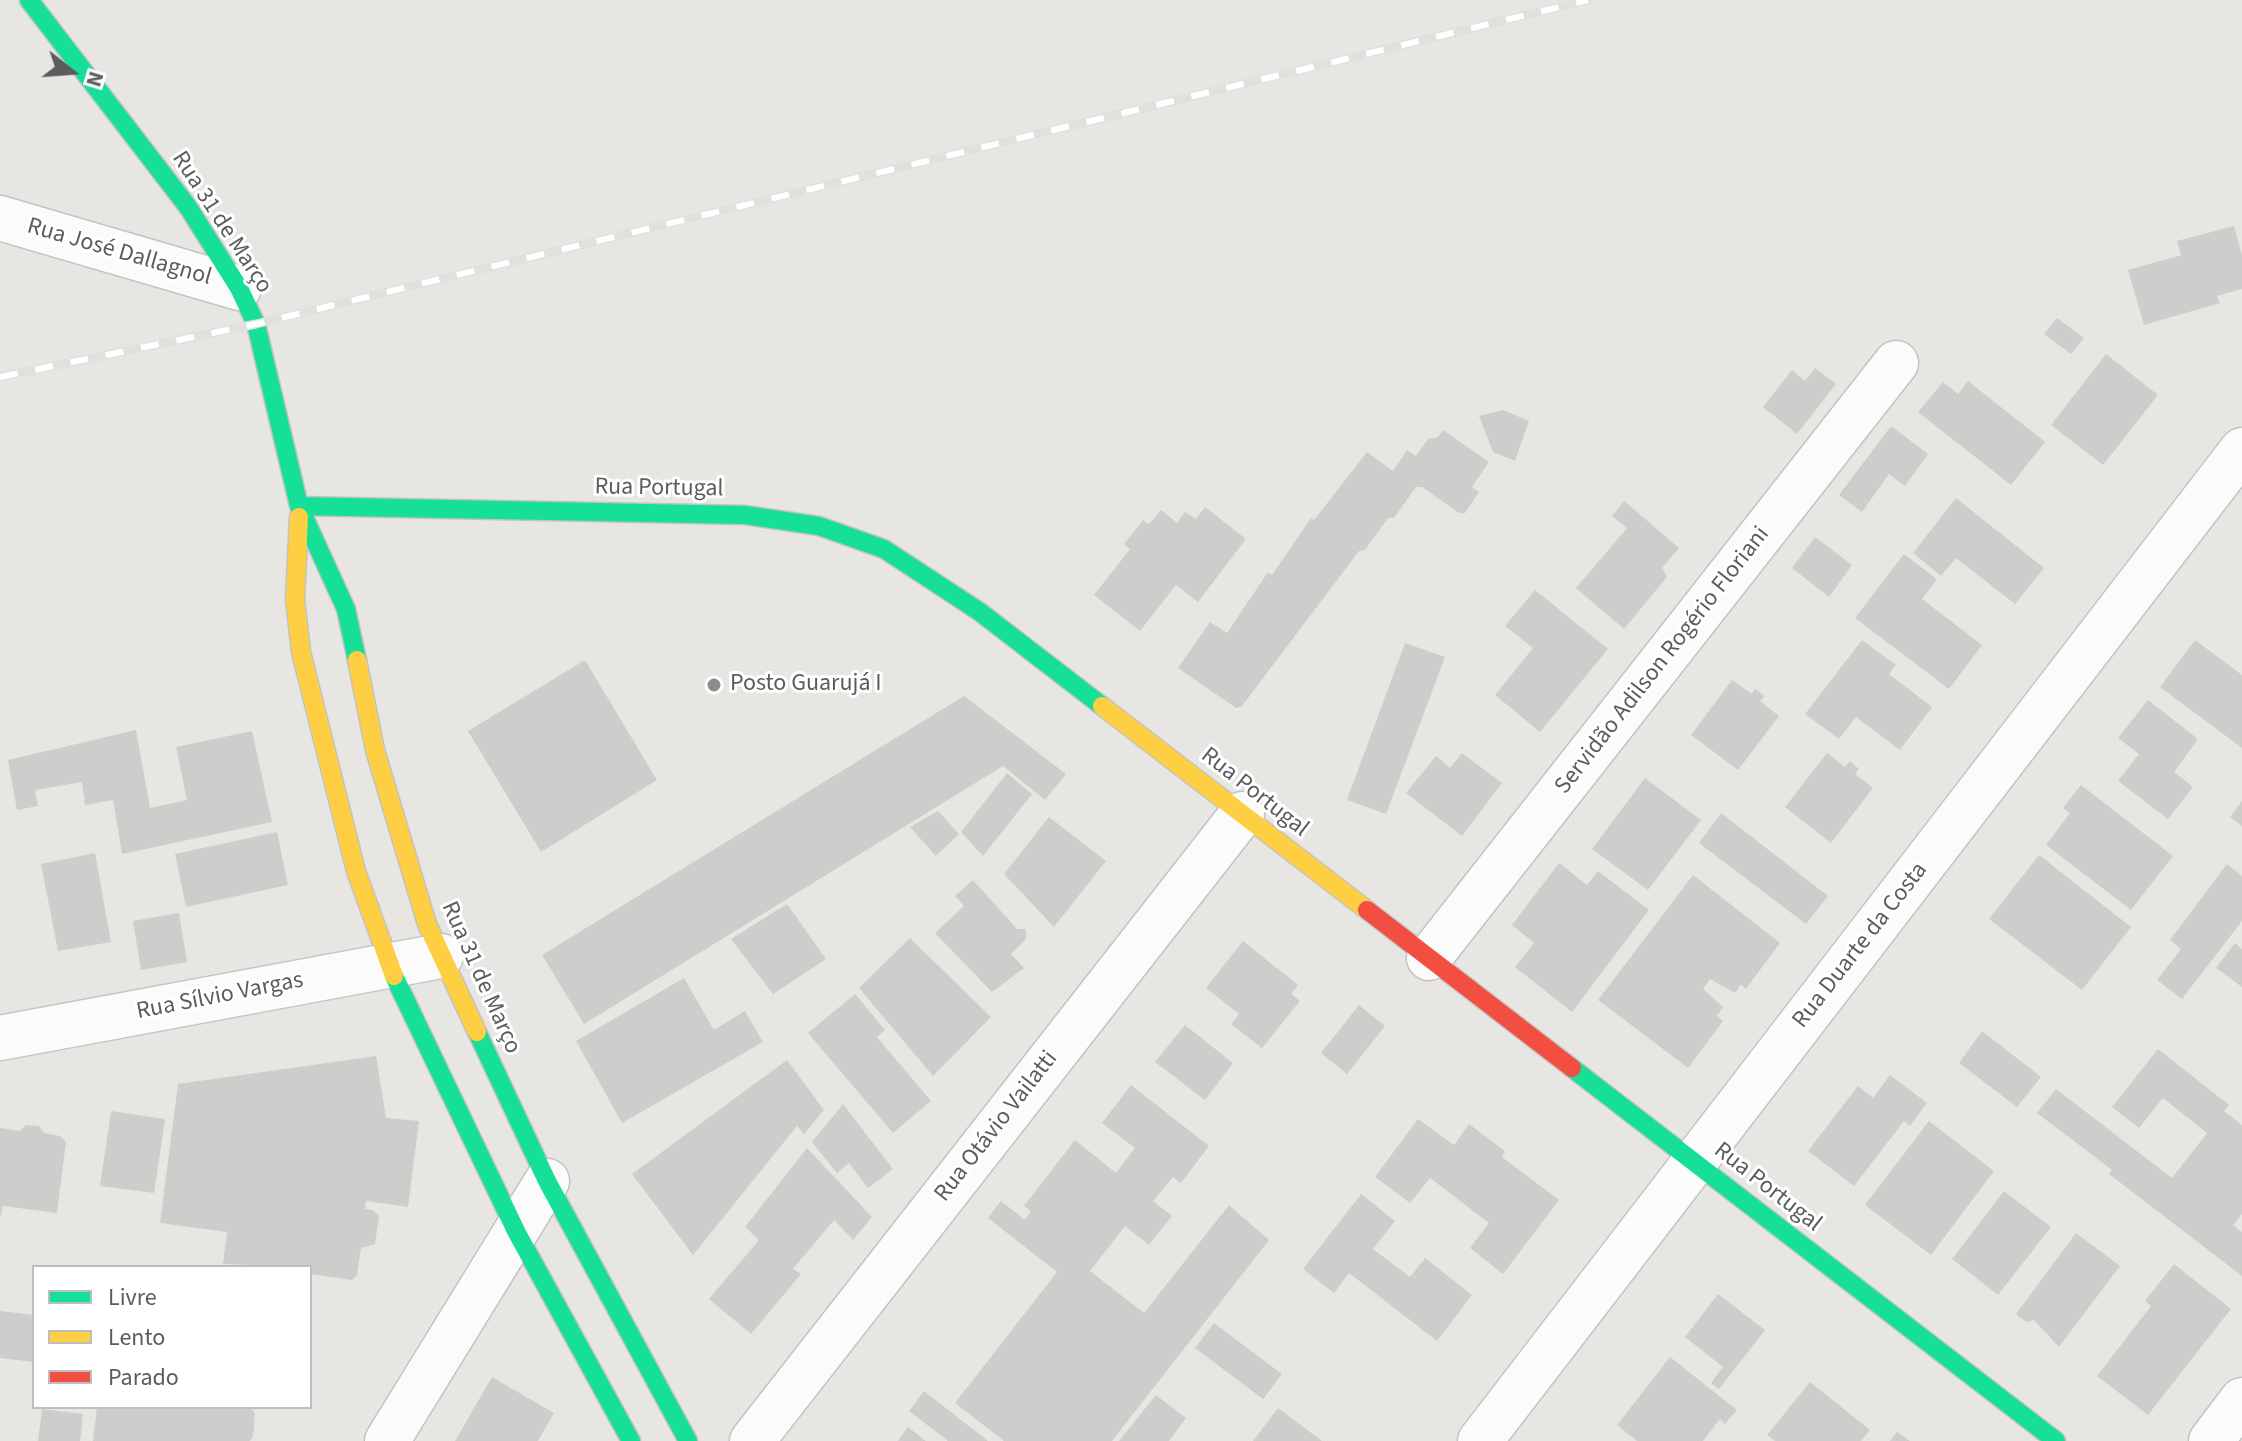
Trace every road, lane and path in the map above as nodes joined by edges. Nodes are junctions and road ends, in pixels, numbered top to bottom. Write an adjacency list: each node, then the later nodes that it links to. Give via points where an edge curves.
1 (29, 0): 3 (main road, Rua 31 de Março, via 188,207)
2 (0, 218): 3 (street, Rua José Dallagnol)
3 (239, 288): 6 (main road, Rua 31 de Março, via 256,324)
4 (1896, 363): 9 (street, Servidão Adilson Rogério Floriani)
5 (2242, 450): 12 (street, Rua Duarte da Costa)
6 (299, 506): 7 (main road, Rua Portugal, via 745,515 819,526 884,549 980,612); 8 (main road, Rua 31 de Março, via 346,609 401,846); 10 (main road, Rua 31 de Março, via 295,599 301,652 356,871)
7 (1242, 814): 9 (main road, Rua Portugal); 19 (street, Rua Otávio Vailatti)
8 (441, 956): 10 (street, Rua Sílvio Vargas); 13 (main road, Rua 31 de Março)
9 (1429, 958): 12 (main road, Rua Portugal)
10 (389, 965): 11 (street, Rua Sílvio Vargas); 14 (main road, Rua 31 de Março)
11 (0, 1038)
12 (1694, 1163): 20 (street, Rua Duarte da Costa); 21 (main road, Rua Portugal)
13 (547, 1181): 14 (street); 18 (main road, Rua 31 de Março)
14 (517, 1233): 16 (street); 17 (main road, Rua 31 de Março)
15 (2242, 1400): 22 (street)
16 (387, 1441)
17 (631, 1441)
18 (688, 1441)
19 (752, 1441)
20 (1480, 1441)
21 (2056, 1441)
22 (2211, 1441)

